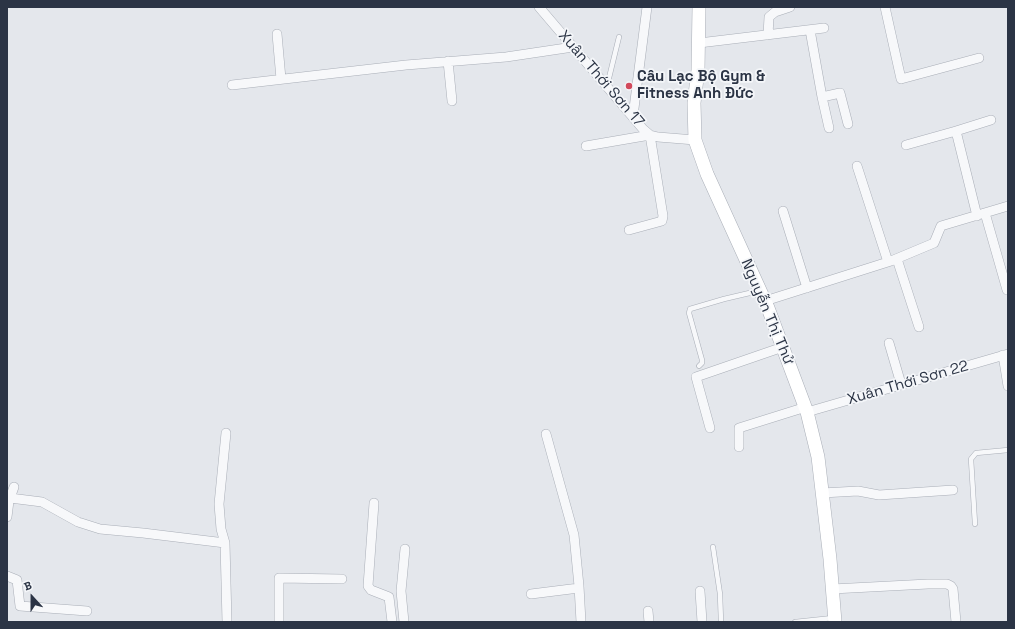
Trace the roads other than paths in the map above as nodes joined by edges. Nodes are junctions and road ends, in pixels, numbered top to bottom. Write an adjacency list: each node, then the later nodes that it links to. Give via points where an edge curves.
1 (539, 7): 12 (street, Xuân Thới Sơn 17)
2 (647, 7): 20 (street)
3 (700, 7): 11 (street, Nguyễn Thị Thử)
4 (790, 7): 9 (street, via 775,12 769,18)
5 (885, 7): 13 (street, via 901,79)
6 (824, 28): 7 (street)
7 (810, 30): 9 (street); 18 (street)
8 (277, 34): 15 (street)
9 (768, 35): 11 (street)
10 (620, 37): 17 (lane)
11 (699, 43): 26 (street, Nguyễn Thị Thử, via 694,103)
12 (573, 47): 14 (street, via 506,57); 17 (street, Xuân Thới Sơn 17)
13 (979, 58)
14 (448, 61): 15 (street); 19 (street)
15 (281, 78): 16 (street)
16 (232, 85)
17 (608, 86): 20 (street, Xuân Thới Sơn 17)
18 (822, 97): 22 (street, via 840,93); 23 (street)
19 (452, 101)
20 (633, 116): 25 (street, Xuân Thới Sơn 17)
21 (991, 120): 24 (street)
22 (848, 124)
23 (829, 128)
24 (956, 131): 27 (street); 32 (street)
25 (650, 135): 26 (street, Xuân Thới Sơn 17); 28 (street); 33 (street, via 662,221)
26 (695, 140): 39 (street, Nguyễn Thị Thử, via 707,174)
27 (906, 145)
28 (586, 146)
29 (857, 166): 35 (street)
30 (1008, 206): 32 (street)
31 (783, 211): 37 (street)
32 (981, 214): 35 (street, via 941,226 934,244); 36 (street)
33 (629, 230)
34 (1008, 258): 36 (street)
35 (892, 261): 37 (street); 40 (street)
36 (999, 261): 38 (street)
37 (808, 288): 39 (street)
38 (1007, 290)
39 (762, 296): 42 (street, Nguyễn Thị Thử); 44 (lane, via 716,301 690,309 702,360)
40 (918, 327)
41 (889, 343): 45 (street)
42 (783, 347): 47 (street, Nguyễn Thị Thử); 48 (street, via 696,377)
43 (1006, 354): 45 (street, Xuân Thới Sơn 22); 46 (street)
44 (699, 366)
45 (901, 384): 47 (street, Xuân Thới Sơn 22)
46 (1008, 386)
47 (807, 409): 51 (street, Xuân Thới Sơn 22, via 739,428); 55 (street, Nguyễn Thị Thử, via 818,457)
48 (710, 428)
49 (226, 433): 60 (street, via 219,504)
50 (546, 434): 65 (street, via 574,535)
51 (739, 447)
52 (1008, 450): 59 (lane, via 976,453 971,459)
53 (14, 487): 56 (street)
54 (953, 490): 55 (street, via 879,495 858,491)
55 (822, 493): 66 (street, Nguyễn Thị Thử)
56 (9, 500): 58 (street); 60 (street, via 42,502 78,522 100,529)
57 (374, 503): 74 (street, via 368,586 371,590 389,597)
58 (7, 516)
59 (975, 524)
60 (225, 543): 72 (street)
61 (713, 547): 79 (lane)
62 (405, 549): 75 (street, via 401,591)
63 (7, 576): 69 (street, via 17,580 20,606)
64 (342, 579): 73 (street, via 279,578)
65 (579, 588): 68 (street); 76 (street)
66 (832, 589): 71 (street, Nguyễn Thị Thử); 81 (street, via 947,584 953,589)
67 (700, 591): 78 (street)
68 (531, 594)
69 (87, 611)
70 (648, 611): 77 (street)
71 (835, 620): 80 (lane)
72 (227, 622)
73 (279, 622)
74 (392, 622)
75 (404, 622)
76 (581, 622)
77 (649, 622)
78 (702, 622)
79 (721, 622)
80 (795, 622)
81 (956, 622)

